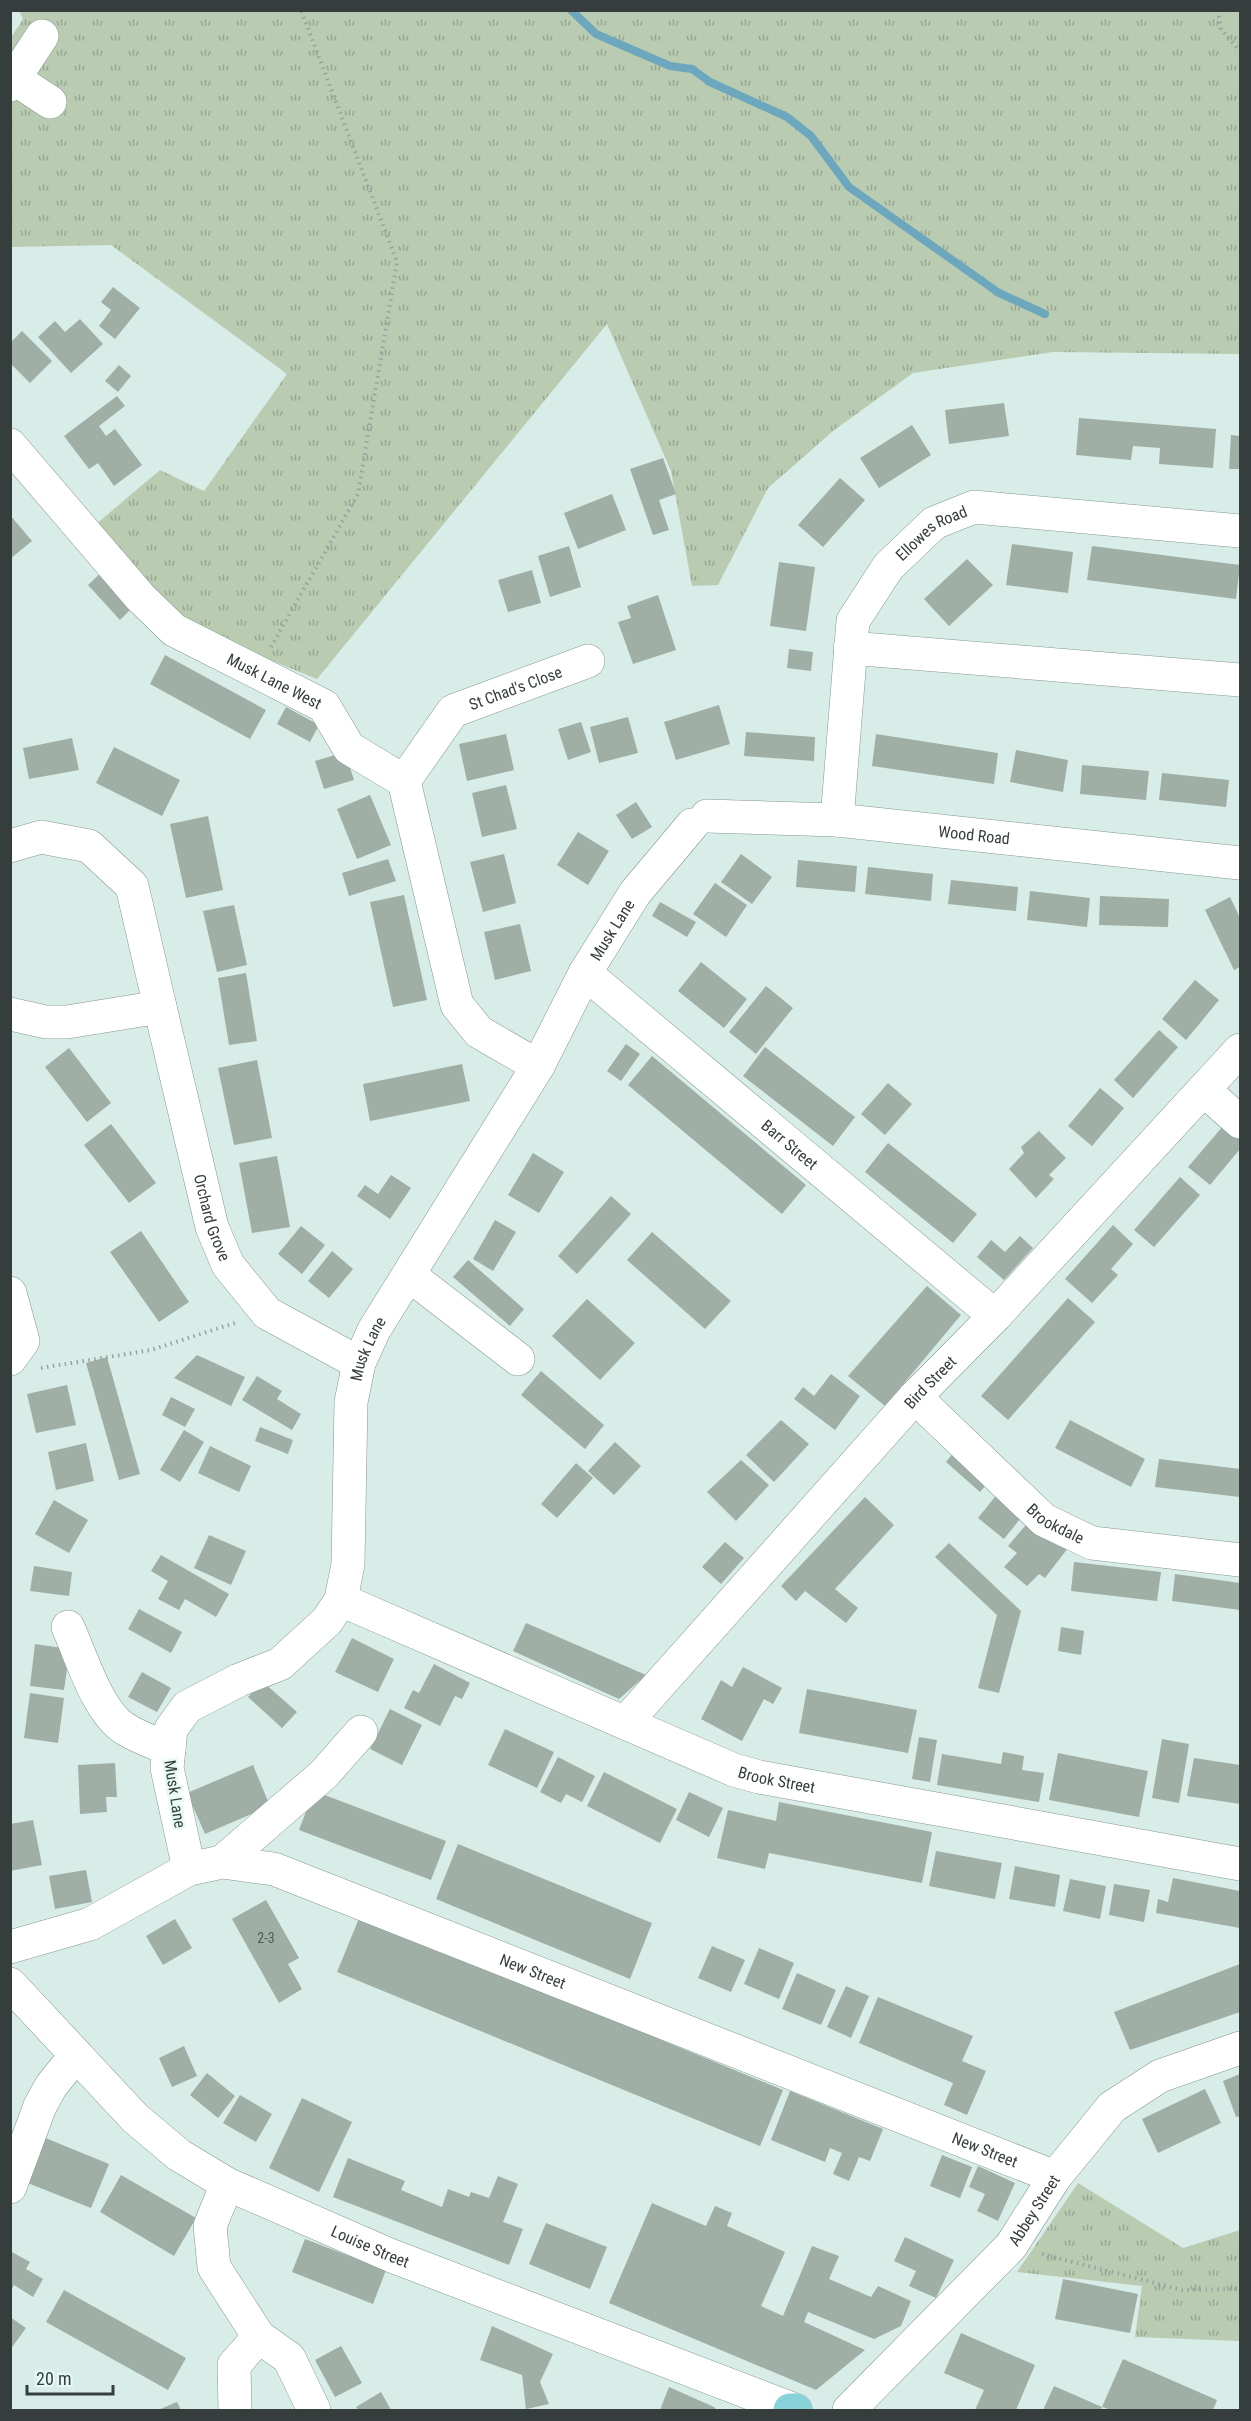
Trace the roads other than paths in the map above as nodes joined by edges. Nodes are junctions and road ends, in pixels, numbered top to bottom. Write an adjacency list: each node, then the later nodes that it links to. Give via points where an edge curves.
1 (42, 36): 2 (street)
2 (13, 82): 3 (street)
3 (50, 102)
4 (10, 445): 9 (street, Musk Lane West, via 140,597 174,630 324,706 349,748)
5 (1240, 531): 6 (street, Ellowes Road, via 974,507 934,523 888,567 853,621)
6 (850, 648): 8 (street); 11 (street, Ellowes Road)
7 (588, 661): 9 (street, St Chad's Close, via 453,711)
8 (1240, 680)
9 (405, 781): 18 (street, via 457,1005 479,1032)
10 (699, 820): 11 (street, Wood Road); 14 (street, Musk Lane, via 635,894)
11 (837, 820): 13 (street, Wood Road)
12 (10, 846): 15 (street, Orchard Grove, via 41,837 89,846 132,886)
13 (1240, 863)
14 (585, 973): 18 (street, Musk Lane); 23 (street, Barr Street)
15 (160, 1007): 16 (street, via 67,1022); 25 (street, Orchard Grove, via 212,1227 228,1265 267,1312)
16 (10, 1014)
17 (1240, 1050): 19 (street, Bird Street)
18 (538, 1066): 21 (street, Musk Lane)
19 (1204, 1090): 20 (street); 23 (street, Bird Street)
20 (1240, 1122)
21 (409, 1275): 24 (street); 25 (street, Musk Lane, via 374,1330)
22 (10, 1293): 26 (street, via 23,1341)
23 (994, 1316): 27 (street, Bird Street)
24 (518, 1359)
25 (359, 1364): 29 (street, Musk Lane, via 351,1402 348,1564)
26 (21, 1365)
27 (915, 1397): 28 (street, Brookdale, via 1044,1520 1092,1543); 31 (street, Bird Street)
28 (1240, 1560)
29 (341, 1600): 31 (street, Brook Street); 33 (street, Musk Lane, via 327,1621 280,1664 187,1707 171,1729)
30 (68, 1627): 33 (street, via 113,1719 126,1730)
31 (626, 1722): 35 (street, Brook Street, via 734,1770 759,1776)
32 (361, 1732): 34 (street, via 324,1773)
33 (169, 1749): 36 (street, Musk Lane, via 167,1767)
34 (222, 1862): 36 (street, New Street); 41 (street, New Street, via 285,1873)
35 (1240, 1864)
36 (189, 1869): 37 (street, New Street, via 90,1924)
37 (10, 1947)
38 (10, 1984): 40 (street, Louise Street)
39 (1240, 2048): 41 (street, Abbey Street, via 1160,2076 1112,2107)
40 (76, 2055): 42 (street, Louise Street, via 135,2118 179,2155); 43 (street, via 40,2106)
41 (1055, 2177): 48 (street, Abbey Street, via 1011,2246)
42 (227, 2184): 44 (street, via 210,2226 214,2267); 47 (street, Louise Street, via 392,2256)
43 (10, 2187)
44 (259, 2337): 45 (street, via 234,2365); 46 (street, via 289,2358)
45 (235, 2410)
46 (314, 2410)
47 (792, 2410)
48 (849, 2410)

